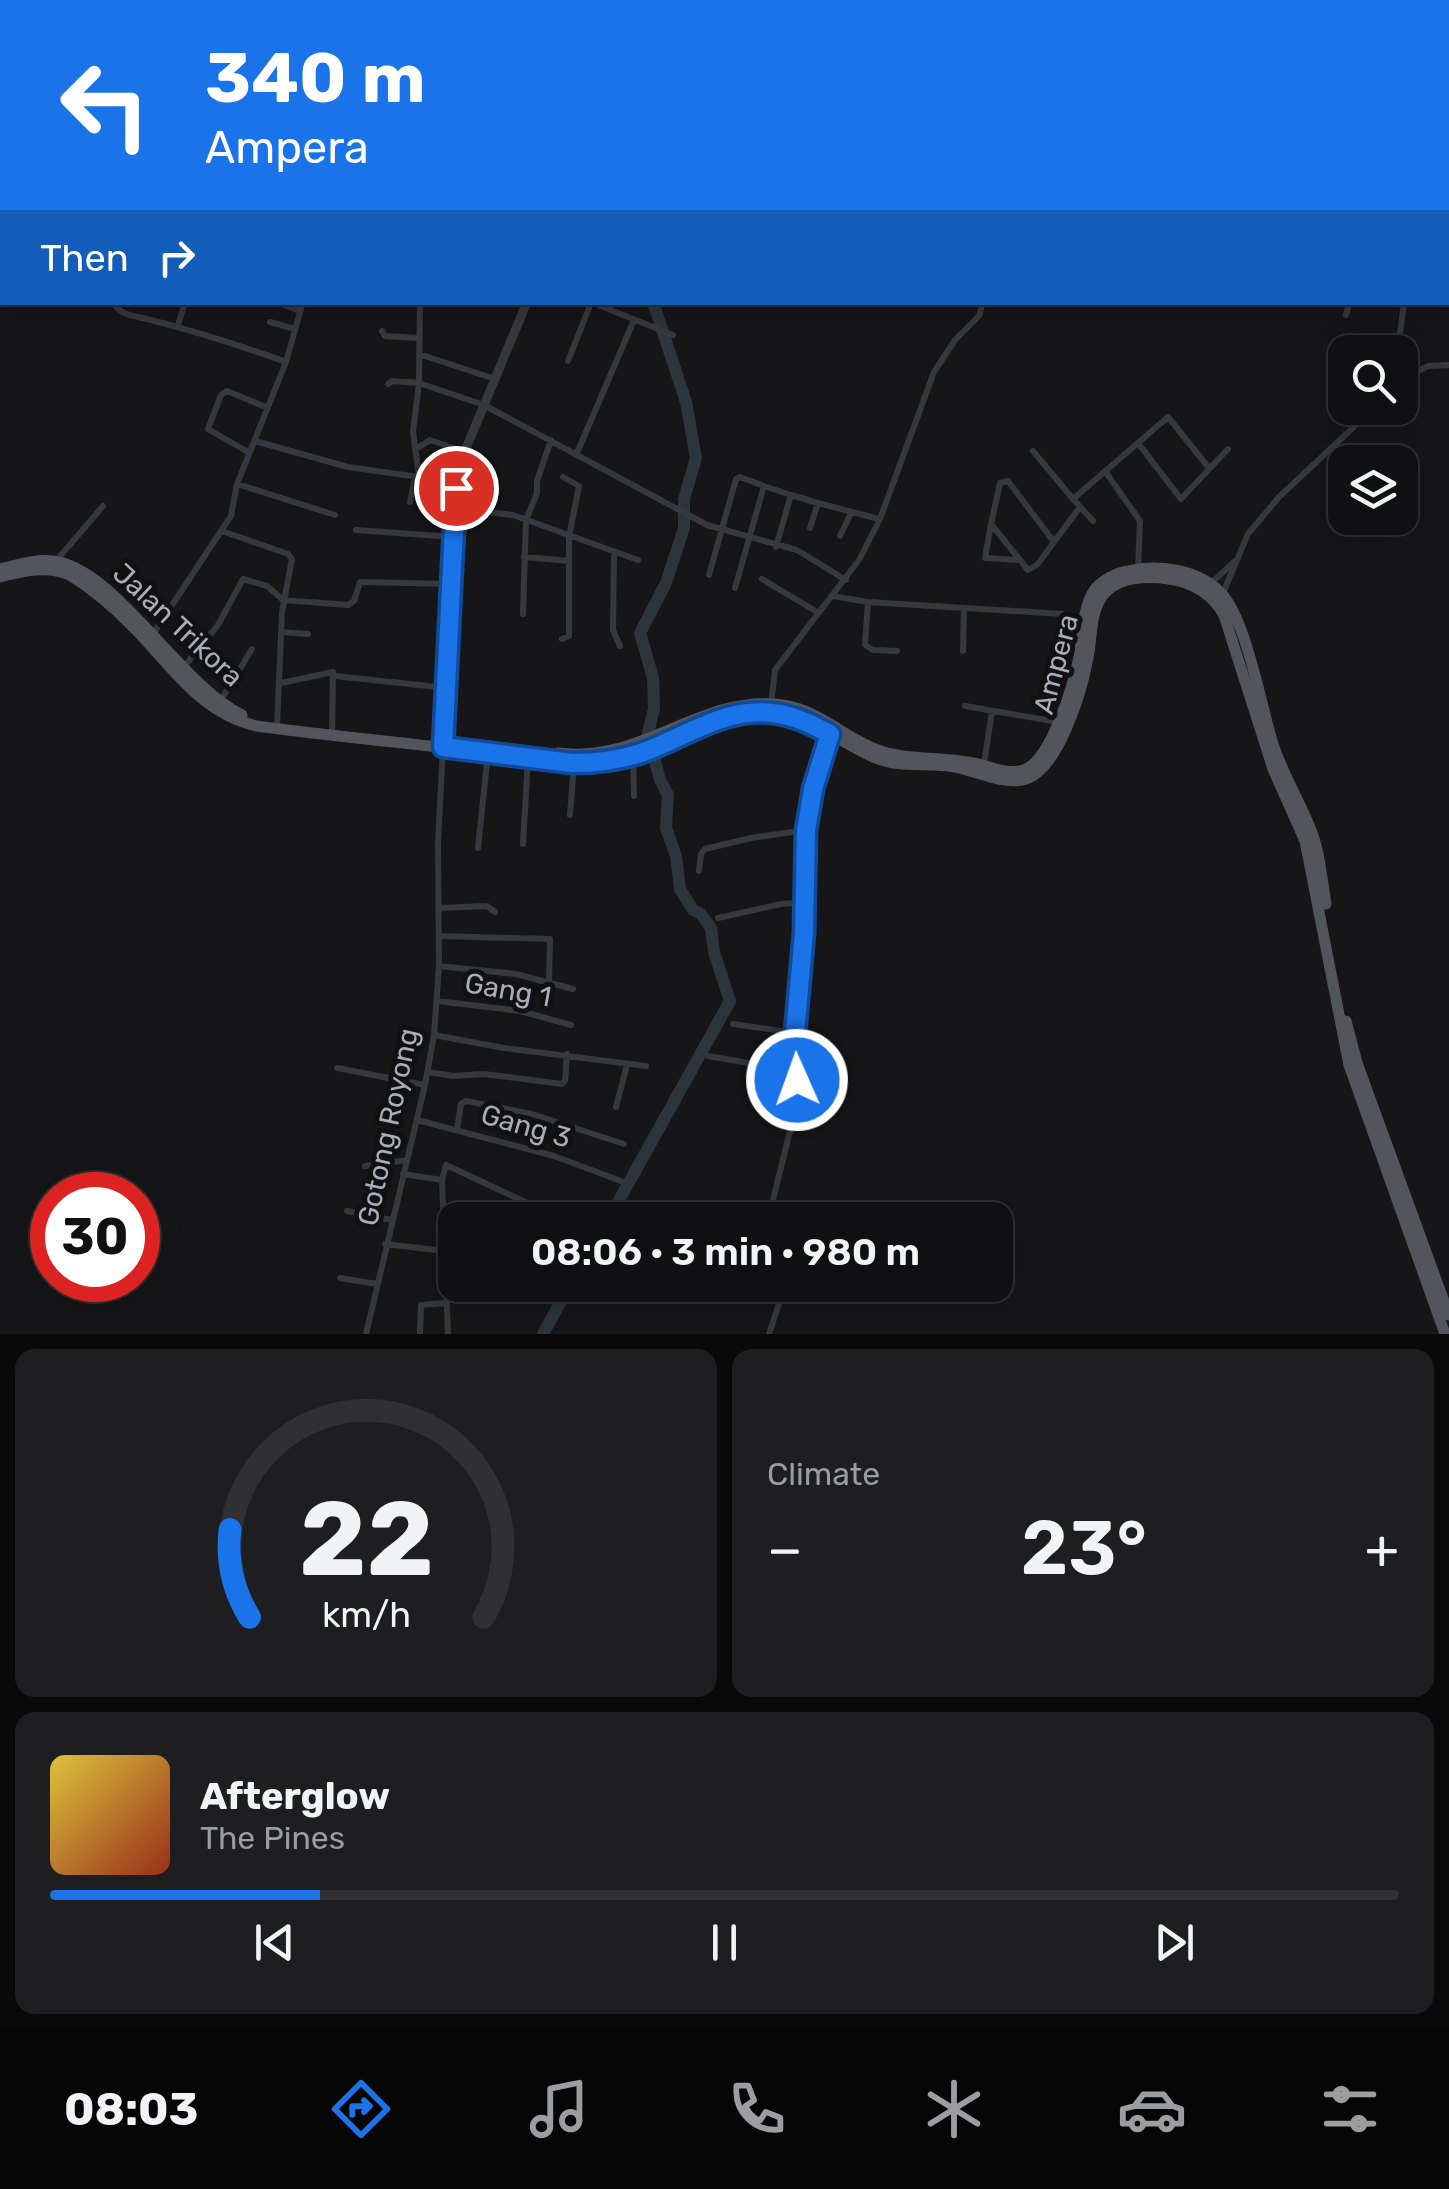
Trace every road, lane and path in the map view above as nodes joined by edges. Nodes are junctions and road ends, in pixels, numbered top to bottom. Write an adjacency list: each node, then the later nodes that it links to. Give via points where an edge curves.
1 (114, 305): 14 (street)
2 (184, 305): 14 (street)
3 (420, 305): 19 (street)
4 (527, 305): 25 (street)
5 (590, 305): 21 (street)
6 (596, 305): 12 (street)
7 (982, 305): 58 (street, via 934,372)
8 (1349, 305): 11 (street)
9 (1404, 305): 18 (street)
10 (302, 307): 15 (street)
11 (1346, 315)
12 (634, 320): 17 (street); 39 (street)
13 (270, 322): 15 (street)
14 (178, 326): 22 (street)
15 (295, 329): 22 (street)
16 (382, 331): 19 (street)
17 (672, 335)
18 (1400, 335)
19 (418, 338): 20 (street)
20 (419, 354): 25 (street); 26 (street)
21 (568, 361)
22 (286, 362): 29 (street)
23 (1449, 364): 24 (street)
24 (1418, 371)
25 (494, 380): 28 (street)
26 (418, 383): 27 (street); 28 (street); 34 (street)
27 (388, 384)
28 (484, 405): 31 (street); 38 (street)
29 (268, 408): 32 (street); 37 (street, via 227,390 221,396 208,429)
30 (1356, 425): 78 (street, via 1279,497)
31 (552, 440): 39 (street); 59 (street)
32 (255, 441): 37 (street); 43 (street)
33 (1138, 443): 40 (street, via 1168,417); 40 (street, via 1180,499); 42 (street)
34 (416, 449): 38 (street, via 430,440); 43 (street)
35 (1228, 449): 40 (street)
36 (1033, 451): 50 (street)
37 (248, 452): 46 (street)
38 (465, 452): 41 (street)
39 (576, 453): 64 (street)
40 (1210, 468)
41 (460, 471): 45 (street); 48 (street)
42 (1105, 471): 50 (street); 80 (street, via 1140,521)
43 (417, 477): 48 (street); 51 (street)
44 (563, 477): 66 (street, via 579,486)
45 (491, 482)
46 (237, 484): 57 (street); 65 (street)
47 (764, 486): 49 (street); 64 (street, via 738,477); 69 (street)
48 (456, 488): 55 (street)
49 (790, 495): 52 (street); 71 (street)
50 (1074, 499): 54 (street)
51 (410, 502)
52 (818, 504): 56 (street); 62 (street)
53 (103, 506): 76 (street)
54 (1080, 506): 60 (street); 70 (street)
55 (454, 508): 59 (street); 68 (street)
56 (850, 513): 58 (street); 67 (street)
57 (335, 515)
58 (879, 519): 84 (street)
59 (526, 520): 66 (street); 73 (street)
60 (1093, 520)
61 (991, 524): 70 (street, via 1006,480); 75 (street); 75 (street, via 985,558)
62 (810, 528)
63 (356, 530): 68 (street)
64 (720, 530): 69 (street); 81 (street)
65 (222, 531): 89 (street, via 288,554); 96 (street)
66 (569, 536): 72 (street); 77 (street)
67 (840, 536)
68 (452, 537): 85 (street)
69 (749, 538): 71 (street); 86 (street)
70 (1054, 542): 75 (street, via 1030,570)
71 (776, 547): 84 (street, via 797,550)
72 (614, 552): 74 (street); 99 (street, via 613,630)
73 (524, 557): 77 (street); 93 (street)
74 (638, 560)
75 (1018, 560)
76 (56, 561): 79 (main road); 96 (main road, Jalan Trikora, via 91,578)
77 (569, 561): 98 (street, via 568,636)
78 (1234, 562): 87 (street); 87 (street)
79 (0, 569)
80 (1138, 569): 87 (main road, via 1182,571); 112 (main road, Ampera, via 1109,578 1090,598)
81 (709, 574)
82 (0, 577): 113 (main road, Jalan Trikora, via 38,570 70,575 125,619 211,706 243,722)
83 (762, 579): 92 (street)
84 (846, 580): 88 (street)
85 (452, 584): 89 (street, via 360,582 348,605); 106 (street)
86 (735, 588)
87 (1213, 593): 115 (main road, Ampera, via 1152,578 1128,580 1103,594 1064,731 1047,764 1028,778 892,763); 149 (main road, via 1305,841 1340,1025)
88 (832, 596): 90 (street); 92 (street)
89 (283, 600): 95 (street); 103 (street, via 272,588 243,579 218,625)
90 (868, 602): 91 (street); 101 (street, via 865,645)
91 (964, 608): 94 (street); 102 (street)
92 (817, 612): 108 (street, via 775,670)
93 (523, 614)
94 (1063, 614)
95 (281, 632): 97 (street); 105 (street)
96 (152, 634): 103 (main road, Jalan Trikora)
97 (308, 634)
98 (562, 639)
99 (620, 646)
100 (252, 650): 107 (street)
101 (897, 651)
102 (963, 651)
103 (182, 669): 107 (main road, Jalan Trikora)
104 (335, 676): 105 (street, via 330,671); 106 (street); 114 (street)
105 (281, 682): 113 (street)
106 (447, 688): 117 (street)
107 (220, 702): 113 (main road, Jalan Trikora)
108 (772, 704): 110 (main road, Ampera); 116 (main road, Ampera, via 717,711)
109 (965, 706): 111 (street)
110 (787, 710): 115 (main road, Ampera); 116 (main road, Ampera, via 729,716); 122 (main road, Ampera, via 811,713 887,753)
111 (992, 711): 112 (street); 122 (street)
112 (1058, 722): 122 (main road, Ampera, via 1028,769)
113 (277, 726): 114 (main road, Jalan Trikora)
114 (332, 732): 117 (main road, Jalan Trikora)
115 (830, 734): 125 (street)
116 (662, 739): 119 (main road, Ampera)
117 (443, 745): 118 (main road, Ampera); 130 (street, Gotong Royong)
118 (488, 750): 119 (main road, Ampera); 120 (main road, Ampera); 127 (street)
119 (638, 750): 121 (main road, Ampera); 123 (street)
120 (528, 757): 121 (main road, Ampera); 126 (street)
121 (574, 763): 124 (street)
122 (984, 766)
123 (634, 796)
124 (570, 815)
125 (806, 830): 128 (street, via 705,849); 129 (street)
126 (523, 844)
127 (478, 848)
128 (699, 871)
129 (806, 902): 132 (street); 140 (street)
130 (439, 908): 131 (street, via 487,906); 133 (street, Gotong Royong)
131 (495, 912)
132 (718, 918)
133 (440, 936): 134 (street, Gotong Royong); 135 (street, via 550,939)
134 (440, 966): 135 (street); 137 (street, Gotong Royong)
135 (549, 982): 136 (street)
136 (573, 989)
137 (437, 1001): 139 (street, Gang 1); 141 (street, Gotong Royong)
138 (733, 1024): 140 (street)
139 (571, 1025)
140 (795, 1033): 147 (street)
141 (434, 1035): 142 (street); 148 (street, Gotong Royong)
142 (567, 1054): 144 (street); 148 (street, via 562,1084)
143 (708, 1056): 147 (street)
144 (627, 1065): 145 (street); 151 (street)
145 (646, 1066)
146 (337, 1068): 150 (street)
147 (796, 1071): 162 (street, via 791,1138)
148 (428, 1072): 150 (street, Gotong Royong)
149 (1359, 1081): 171 (main road); 176 (main road)
150 (425, 1086): 152 (street, Gotong Royong)
151 (616, 1107)
152 (416, 1120): 153 (street, Gang 3); 155 (street, Gotong Royong)
153 (458, 1129): 154 (street, via 461,1104 468,1102 532,1114); 159 (street, Gang 3)
154 (624, 1144)
155 (407, 1160): 156 (street); 157 (street, Gotong Royong)
156 (365, 1166)
157 (403, 1174): 158 (street); 164 (street, Gotong Royong)
158 (442, 1180): 160 (street); 161 (street, via 449,1164)
159 (621, 1181)
160 (443, 1202)
161 (527, 1202)
162 (773, 1202)
163 (347, 1211): 164 (street)
164 (392, 1220): 165 (street, Gotong Royong)
165 (386, 1244): 166 (street); 168 (street, Gotong Royong)
166 (438, 1250)
167 (340, 1278): 168 (street)
168 (377, 1284): 172 (street, Gotong Royong)
169 (779, 1302): 175 (street)
170 (448, 1303): 173 (street, via 421,1305); 174 (street)
171 (1449, 1315)
172 (366, 1334)
173 (420, 1334)
174 (448, 1334)
175 (768, 1334)
176 (1444, 1334)

